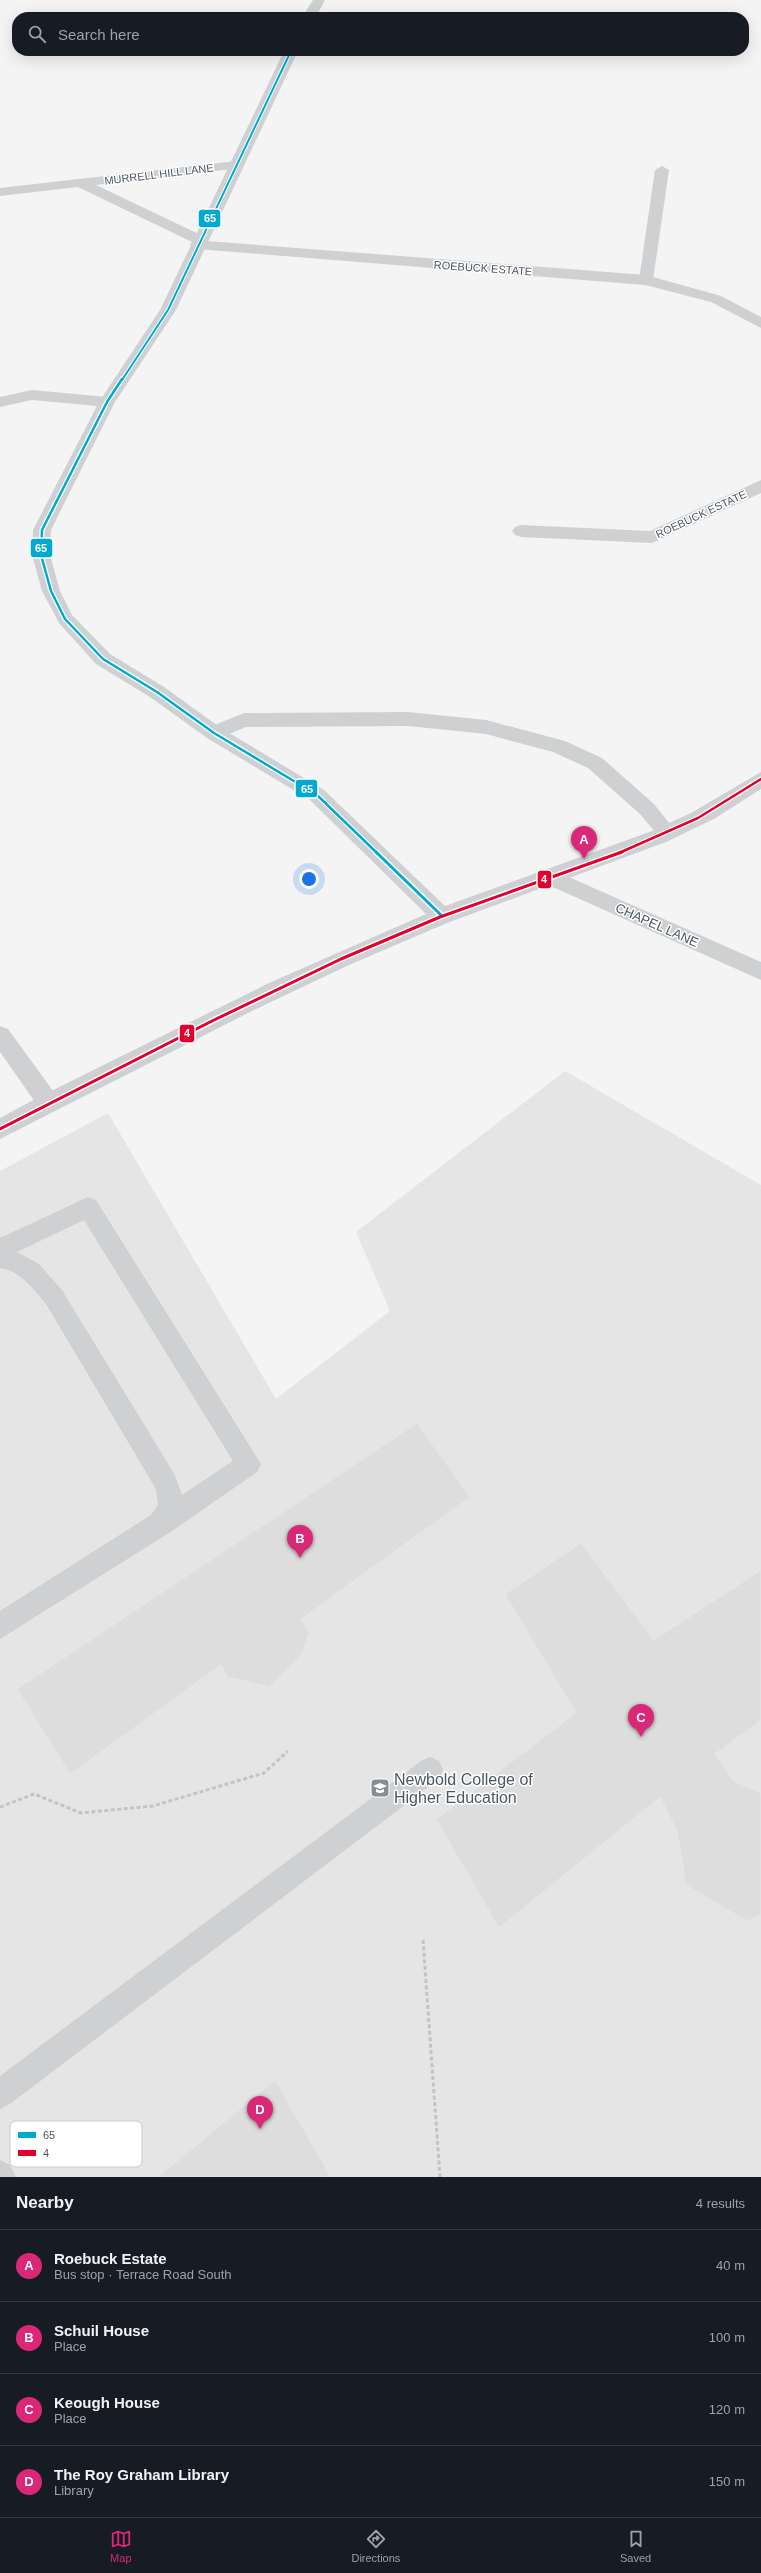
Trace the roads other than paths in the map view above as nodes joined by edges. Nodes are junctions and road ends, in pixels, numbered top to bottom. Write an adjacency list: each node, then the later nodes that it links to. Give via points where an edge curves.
1 (319, 0): 2 (street)
2 (312, 12)
3 (289, 56): 4 (street)
4 (236, 165): 6 (street, MURRELL HILL LANE); 8 (street)
5 (662, 170): 9 (lane)
6 (82, 184): 7 (street, MURRELL HILL LANE); 8 (street, MURRELL HILL LANE)
7 (0, 192)
8 (198, 242): 9 (street, ROEBUCK ESTATE, via 344,258); 12 (street, via 168,310)
9 (646, 280): 10 (street, ROEBUCK ESTATE, via 716,299)
10 (761, 323)
11 (0, 402): 12 (street, via 32,396)
12 (108, 402): 15 (street, via 42,530 41,555 51,591 65,619 103,659 157,692)
13 (761, 486): 14 (street, ROEBUCK ESTATE, via 652,537)
14 (521, 531)
15 (214, 733): 17 (street, via 244,720 408,719 486,727 558,746 595,763 647,809); 19 (street, via 317,796)
16 (761, 779): 17 (street, via 691,822)
17 (667, 833): 18 (street)
18 (553, 878): 19 (street); 20 (street, CHAPEL LANE)
19 (442, 916): 22 (street, via 250,1001)
20 (761, 972)
21 (0, 1035): 22 (street)
22 (48, 1102): 23 (street)
23 (0, 1129)
24 (0, 1250): 26 (lane, via 88,1206 249,1464)
25 (0, 1258): 26 (lane, via 30,1270 54,1297 158,1469 171,1496 172,1506)
26 (160, 1524): 27 (lane)
27 (0, 1626)
28 (430, 1770): 29 (lane)
29 (0, 2094)

